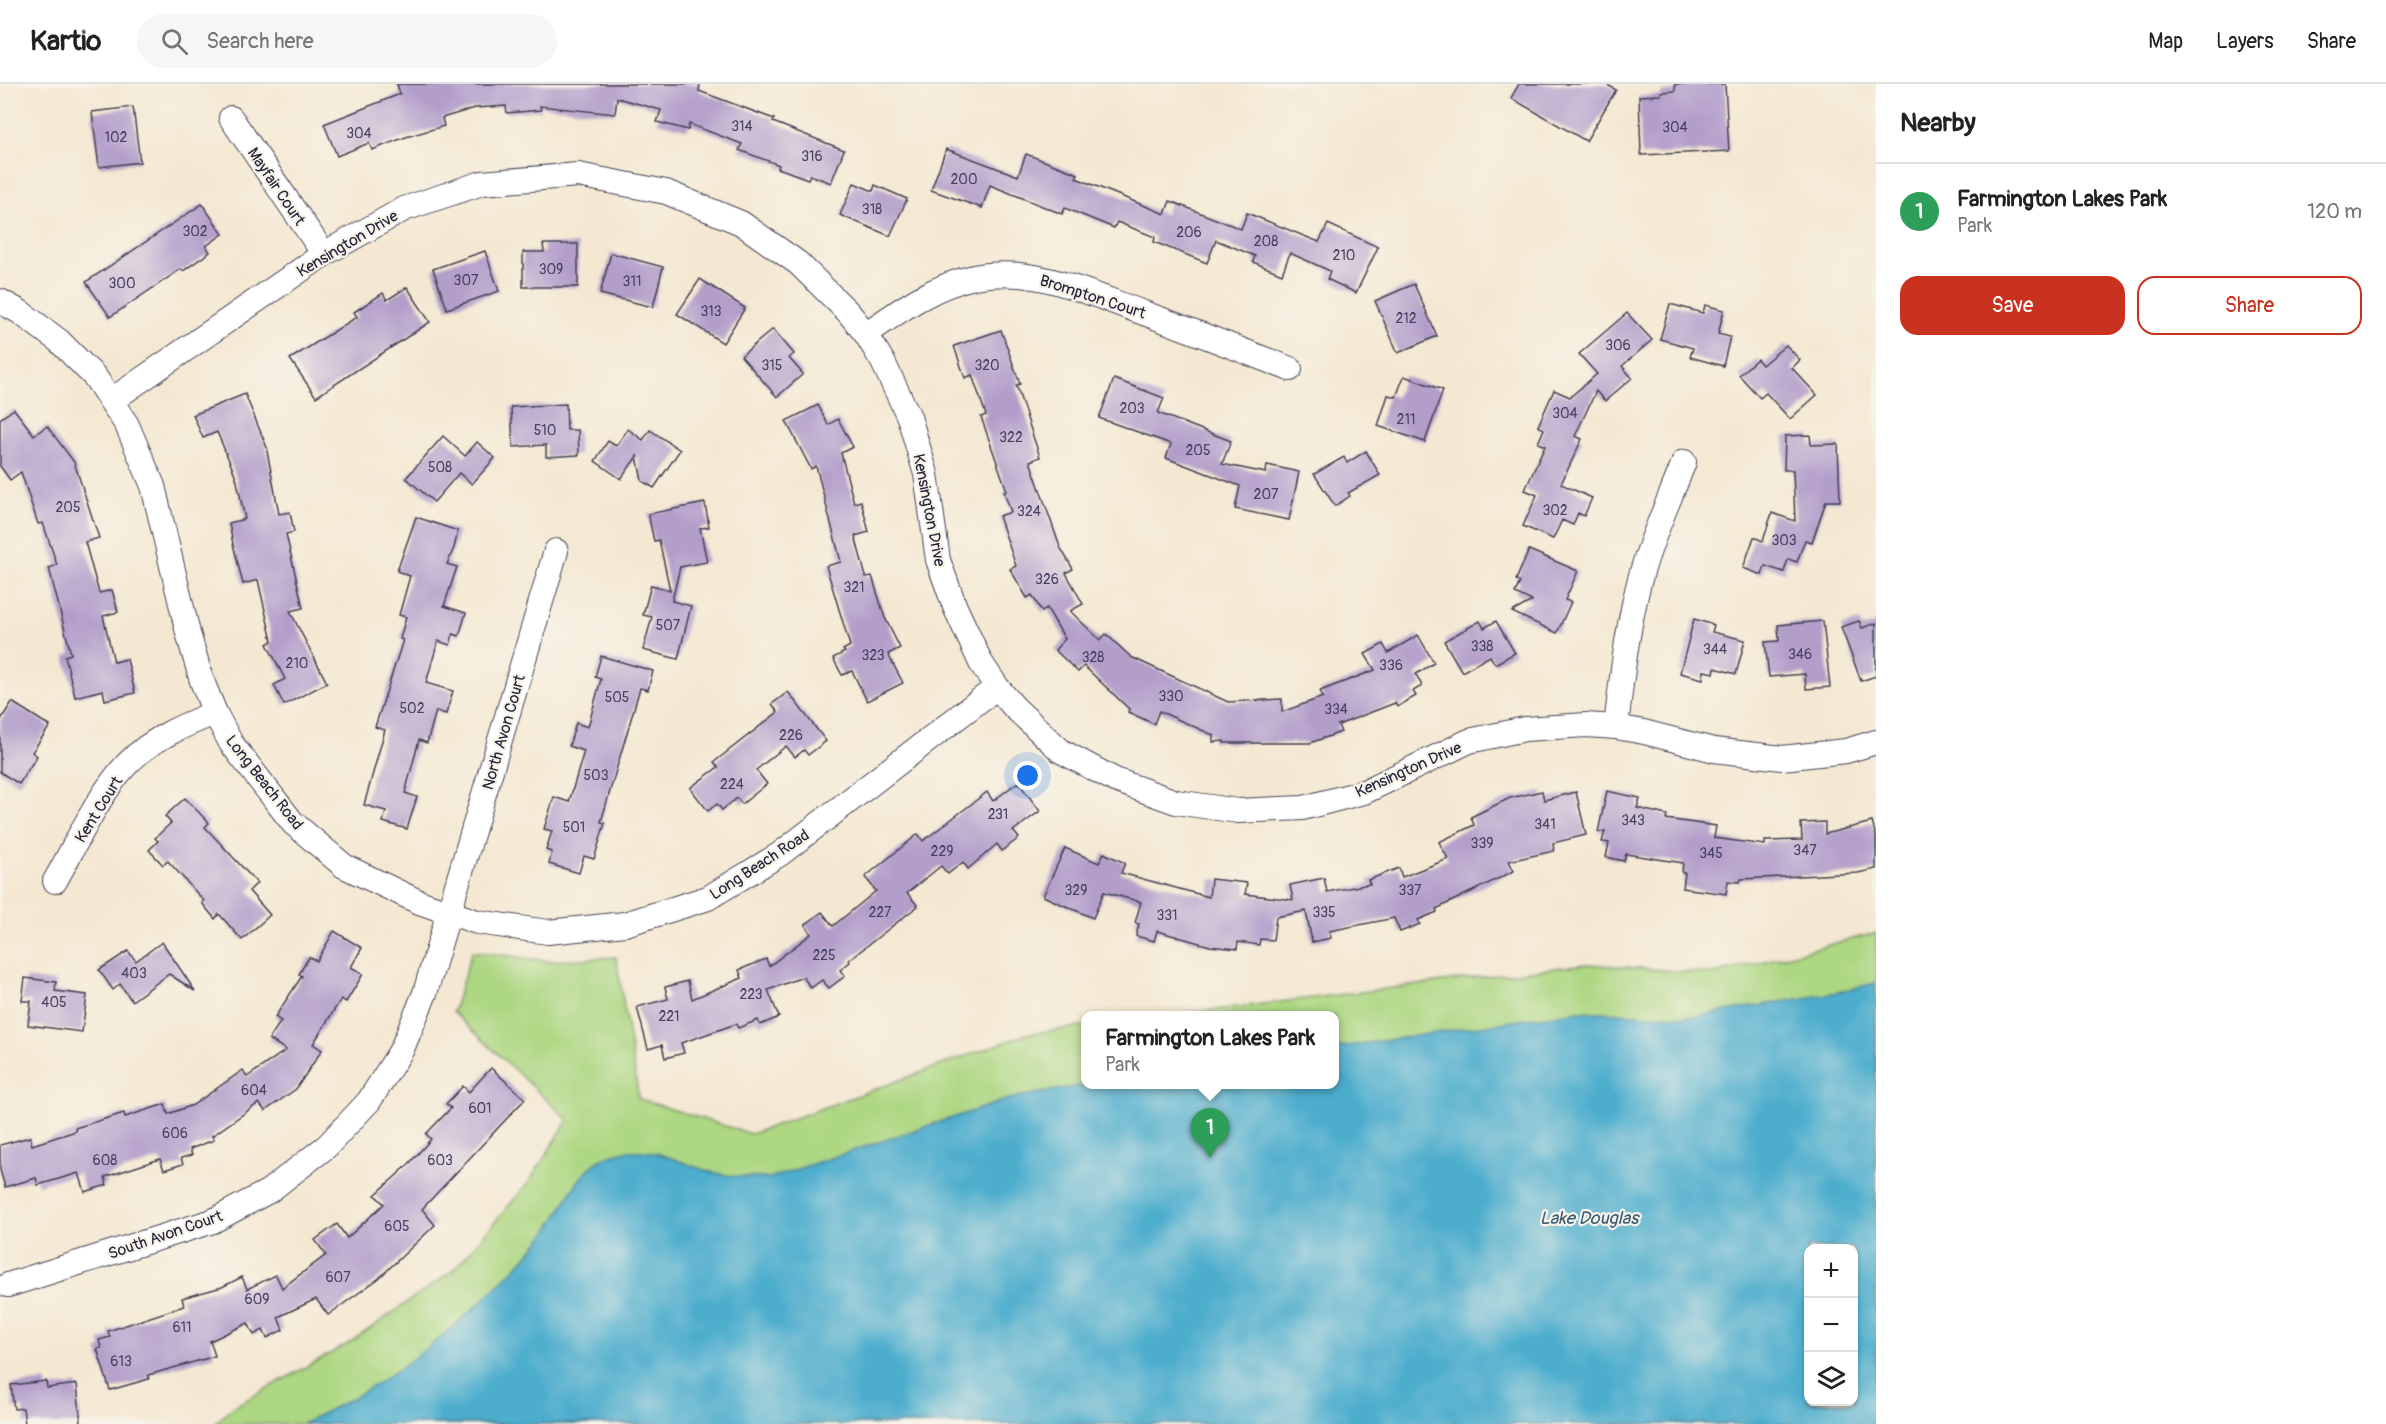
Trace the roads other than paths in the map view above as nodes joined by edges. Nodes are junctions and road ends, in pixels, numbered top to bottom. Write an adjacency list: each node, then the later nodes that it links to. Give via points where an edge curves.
1 (231, 118): 2 (street, Mayfair Court)
2 (324, 254): 4 (street, Kensington Drive, via 404,209 482,183 578,175 666,192 741,223 798,263); 6 (street, Kensington Drive)
3 (0, 301): 6 (street, Long Beach Road, via 59,341)
4 (866, 334): 5 (street, Brompton Court, via 927,293 974,278 1028,275 1079,289); 9 (street, Kensington Drive, via 909,417 926,474 938,560 955,607 981,663)
5 (1290, 369)
6 (112, 400): 10 (street, Long Beach Road, via 153,486 188,633)
7 (1684, 462): 11 (street, via 1649,549 1636,594)
8 (556, 551): 14 (street, North Avon Court)
9 (997, 687): 11 (street, Kensington Drive, via 1061,751 1114,780 1176,802 1238,811 1303,808 1364,792 1469,741 1526,729); 14 (street, Long Beach Road, via 780,854 708,898 625,924 548,932)
10 (215, 713): 13 (street, Kent Court, via 156,740 128,763 106,792); 14 (street, Long Beach Road, via 231,743 293,823 344,866)
11 (1616, 727): 12 (street, Kensington Drive, via 1714,750 1782,758 1846,751)
12 (1876, 742)
13 (55, 880)
14 (450, 913): 15 (street, South Avon Court, via 425,993 402,1049 369,1101 327,1146 269,1191 213,1221)
15 (8, 1285)

